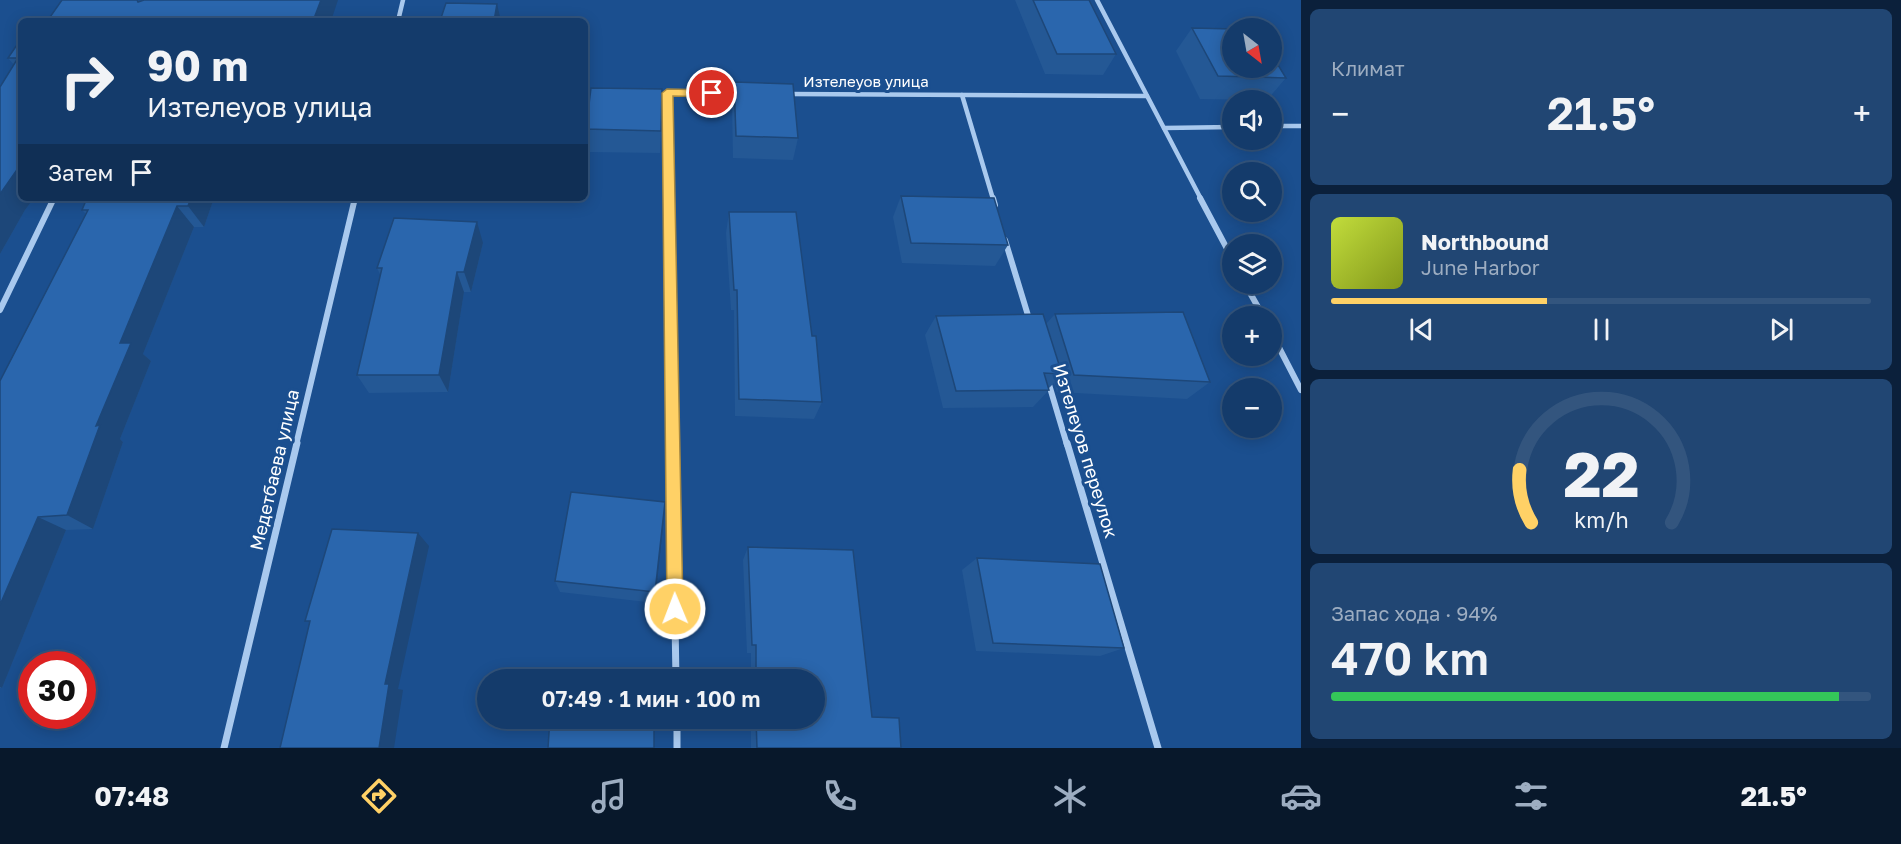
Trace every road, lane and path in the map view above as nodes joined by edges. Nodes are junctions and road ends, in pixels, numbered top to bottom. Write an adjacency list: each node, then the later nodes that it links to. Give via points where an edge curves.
1 (403, 0): 3 (street)
2 (1097, 0): 11 (street)
3 (399, 18)
4 (588, 92): 5 (street)
5 (608, 93)
6 (655, 93): 7 (street)
7 (667, 93): 8 (street); 26 (street)
8 (750, 93)
9 (785, 94): 10 (street, Изтелеуов улица)
10 (962, 95): 11 (street, Изтелеуов улица); 18 (street)
11 (1147, 96): 15 (street)
12 (1282, 126): 13 (street)
13 (1301, 126)
14 (1222, 127): 15 (street)
15 (1164, 128): 20 (street)
16 (53, 201): 21 (street)
17 (354, 201): 28 (street, Медетбаева улица)
18 (996, 209)
19 (1003, 232): 22 (street)
20 (1222, 239)
21 (0, 310)
22 (1034, 335)
23 (1282, 353): 25 (street)
24 (1044, 370): 30 (street, Изтелеуов переулок)
25 (1301, 390)
26 (676, 669)
27 (677, 729): 29 (street)
28 (224, 748)
29 (677, 748)
30 (1158, 748)

